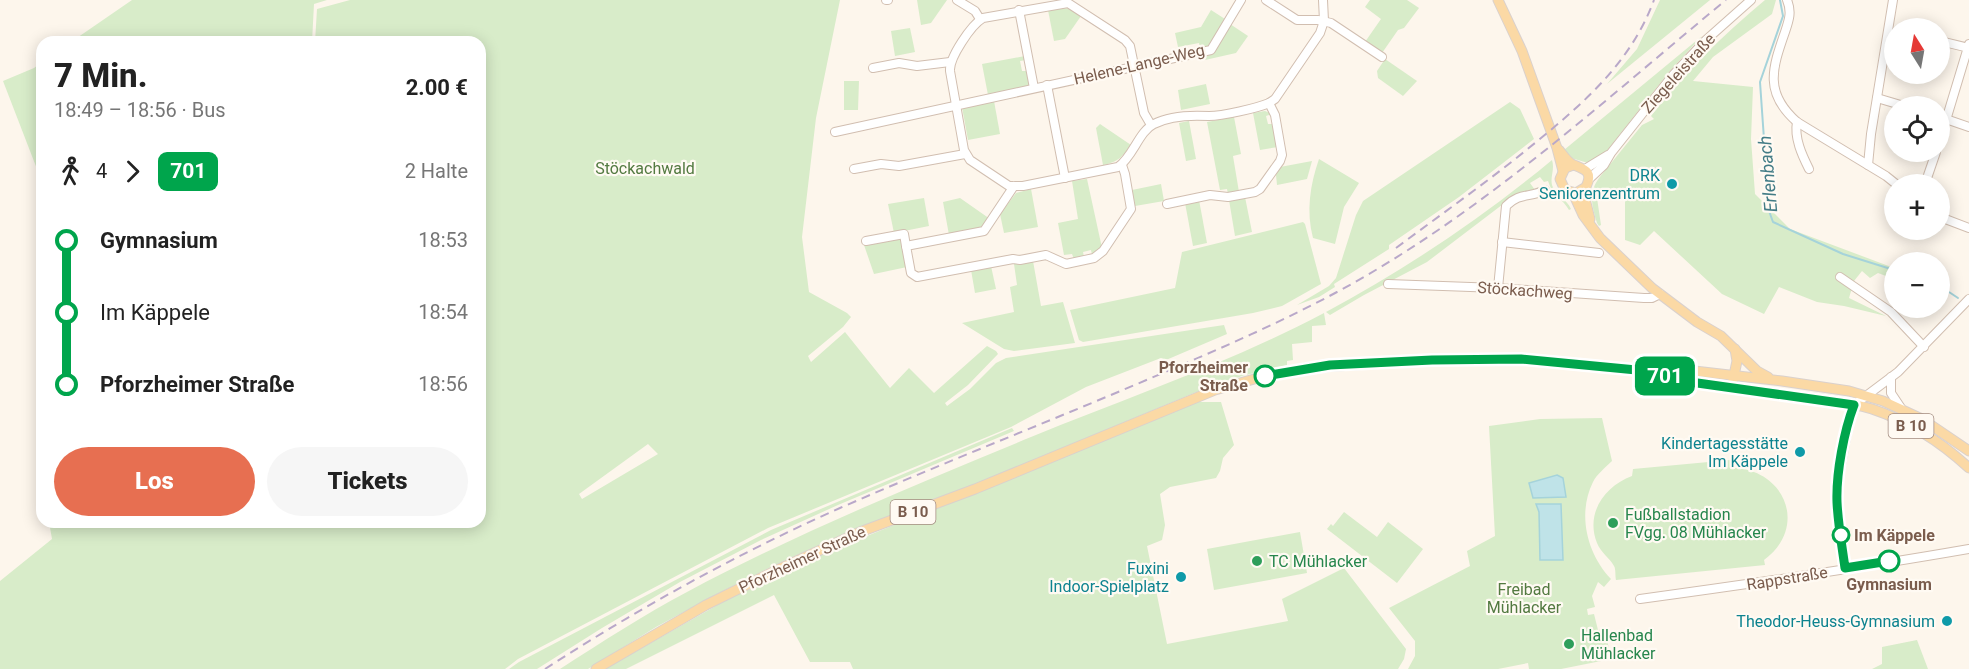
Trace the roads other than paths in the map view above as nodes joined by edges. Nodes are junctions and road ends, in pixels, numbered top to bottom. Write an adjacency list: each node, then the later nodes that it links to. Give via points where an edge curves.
1 (957, 0): 12 (street)
2 (1023, 0): 10 (street)
3 (1241, 0): 18 (street, Helene-Lange-Weg, via 1210,50)
4 (1266, 0): 13 (street, via 1297,20)
5 (1323, 0): 13 (street)
6 (1498, 0): 33 (main road, via 1522,51)
7 (1751, 0): 34 (street, Ziegeleistraße, via 1684,63)
8 (1787, 0): 29 (street, via 1791,16 1773,81 1778,101)
9 (1893, 0): 11 (street)
10 (1022, 10): 12 (street); 18 (street, via 1072,4 1125,40); 22 (street)
11 (1892, 18)
12 (980, 19): 17 (street)
13 (1324, 21): 16 (street, via 1338,26); 26 (street, via 1316,39)
14 (1950, 43): 15 (street)
15 (1969, 47): 24 (street)
16 (1382, 57)
17 (950, 63): 20 (street, via 899,63); 27 (street)
18 (1134, 66): 21 (street, Helene-Lange-Weg); 30 (street, via 1144,113)
19 (1884, 67): 23 (street)
20 (873, 68)
21 (1047, 85): 22 (street, Helene-Lange-Weg); 44 (street)
22 (1034, 88): 27 (street, Helene-Lange-Weg)
23 (1877, 98): 25 (street); 38 (street)
24 (1950, 99)
25 (1884, 100)
26 (1269, 103): 30 (street); 50 (street, via 1282,155 1260,189)
27 (956, 106): 32 (street, Helene-Lange-Weg); 35 (street)
28 (1950, 120): 31 (street)
29 (1797, 122): 38 (street); 41 (street, via 1797,140)
30 (1151, 125): 36 (street)
31 (1969, 127)
32 (835, 132)
33 (1557, 148): 37 (main road); 42 (main road)
34 (1611, 153): 40 (street, Ziegeleistraße); 45 (street, Ziegeleistraße)
35 (965, 154): 39 (street, via 899,166); 46 (street, via 1005,184)
36 (1122, 165): 44 (street); 56 (street, via 1131,209 1094,258 1066,264 1046,255 917,277 911,273)
37 (1573, 165): 40 (main road); 42 (main road)
38 (1868, 165): 43 (street)
39 (854, 169)
40 (1585, 169): 45 (main road)
41 (1809, 169)
42 (1563, 171): 49 (main road, via 1563,187)
43 (1884, 176)
44 (1065, 178): 46 (street)
45 (1589, 179): 48 (main road)
46 (1014, 186): 56 (street, via 984,231)
47 (1545, 190): 55 (street, via 1515,197 1506,206)
48 (1583, 190): 49 (main road); 52 (main road)
49 (1573, 193): 52 (main road)
50 (1167, 204)
51 (1950, 221): 53 (street)
52 (1592, 227): 61 (main road)
53 (1969, 228)
54 (866, 241): 56 (street, via 904,234)
55 (1502, 242): 57 (street); 60 (street)
56 (906, 246)
57 (1599, 253)
58 (1840, 277): 63 (street, via 1891,312)
59 (1388, 284): 60 (street, Stöckachweg)
60 (1498, 288): 61 (street, Stöckachweg, via 1644,298)
61 (1660, 294): 64 (main road)
62 (1969, 299): 63 (street)
63 (1924, 347): 67 (street)
64 (1735, 348): 66 (main road); 68 (main road, via 1757,371)
65 (1647, 371): 66 (main road, Pforzheimer Straße / B 10, via 1677,369); 69 (main road, Pforzheimer Straße / B 10, via 1676,380); 78 (main road, Pforzheimer Straße / B 10, via 1539,360 1432,360 1330,365 1243,382 1188,400 812,553 697,610)
66 (1734, 375): 68 (main road, Pforzheimer Straße / B 10); 69 (main road)
67 (1892, 377): 70 (street); 72 (street, via 1891,393)
68 (1782, 381): 70 (main road, Pforzheimer Straße / B 10)
69 (1732, 388): 71 (main road, Pforzheimer Straße / B 10)
70 (1866, 395): 71 (street); 72 (main road, Pforzheimer Straße / B 10)
71 (1854, 405): 74 (main road, Pforzheimer Straße / B 10, via 1912,427); 76 (street, via 1837,486)
72 (1902, 409): 73 (main road, Pforzheimer Straße / B 10)
73 (1969, 451)
74 (1969, 468)
75 (1969, 549): 76 (street, Rappstraße)
76 (1845, 568): 77 (street, Rappstraße, via 1805,577)
77 (1640, 598)
78 (596, 669)

